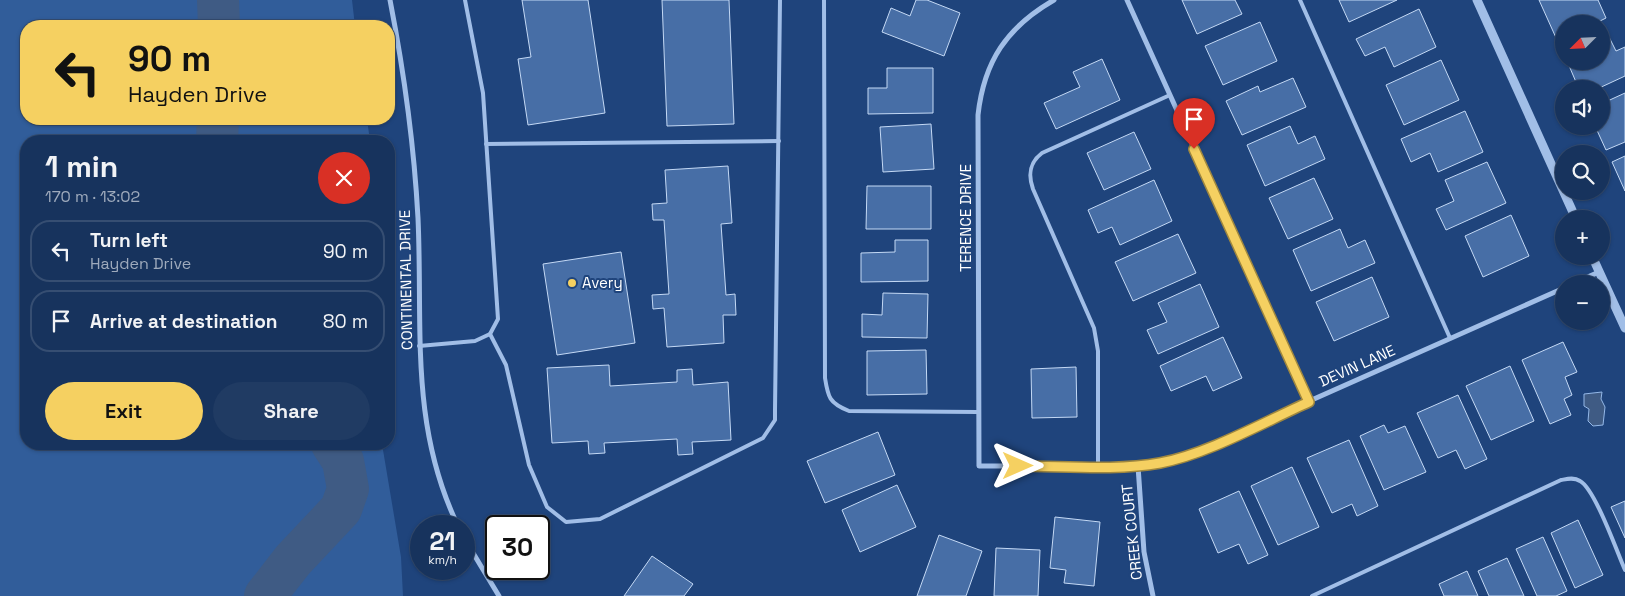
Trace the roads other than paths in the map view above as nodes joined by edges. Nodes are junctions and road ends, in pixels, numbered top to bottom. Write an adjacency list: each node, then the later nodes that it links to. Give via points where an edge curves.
1 (390, 0): 9 (street, CONTINENTAL DRIVE)
2 (465, 0): 13 (lane, via 483,93)
3 (780, 0): 12 (lane)
4 (824, 0): 24 (lane, via 824,378 828,397 838,407 849,411)
5 (1054, 0): 24 (street, TERENCE DRIVE, via 1038,9 1012,32 991,64 980,98)
6 (1127, 0): 11 (street)
7 (1300, 0): 21 (lane)
8 (1477, 0): 14 (street)
9 (394, 20)
10 (395, 26): 22 (street, CONTINENTAL DRIVE, via 415,172)
11 (1170, 95): 23 (street); 26 (lane, via 1042,153 1029,172 1033,190 1094,328 1098,351)
12 (779, 142): 13 (lane); 20 (lane, via 775,420 762,438 600,518 566,522 548,507 529,465 506,365)
13 (486, 144): 20 (lane, via 498,319)
14 (1572, 210)
15 (1596, 265): 16 (street)
16 (1600, 272): 17 (street); 19 (street)
17 (1593, 275)
18 (1555, 292): 21 (street, DEVIN LANE)
19 (1625, 328)
20 (490, 334): 22 (lane, via 475,341)
21 (1450, 338): 23 (street, DEVIN LANE)
22 (419, 346): 28 (street, CONTINENTAL DRIVE, via 429,442)
23 (1309, 402): 27 (street, DEVIN LANE, via 1181,458)
24 (978, 412): 25 (street, TERENCE DRIVE)
25 (979, 466): 26 (street, DEVIN LANE)
26 (1098, 466): 27 (street, DEVIN LANE)
27 (1138, 466): 32 (street, CREEK COURT, via 1144,552)
28 (454, 515)
29 (475, 556): 31 (street)
30 (1625, 570): 33 (lane, via 1592,496 1580,481 1571,478)
31 (499, 596)
32 (1153, 596)
33 (1312, 596)

